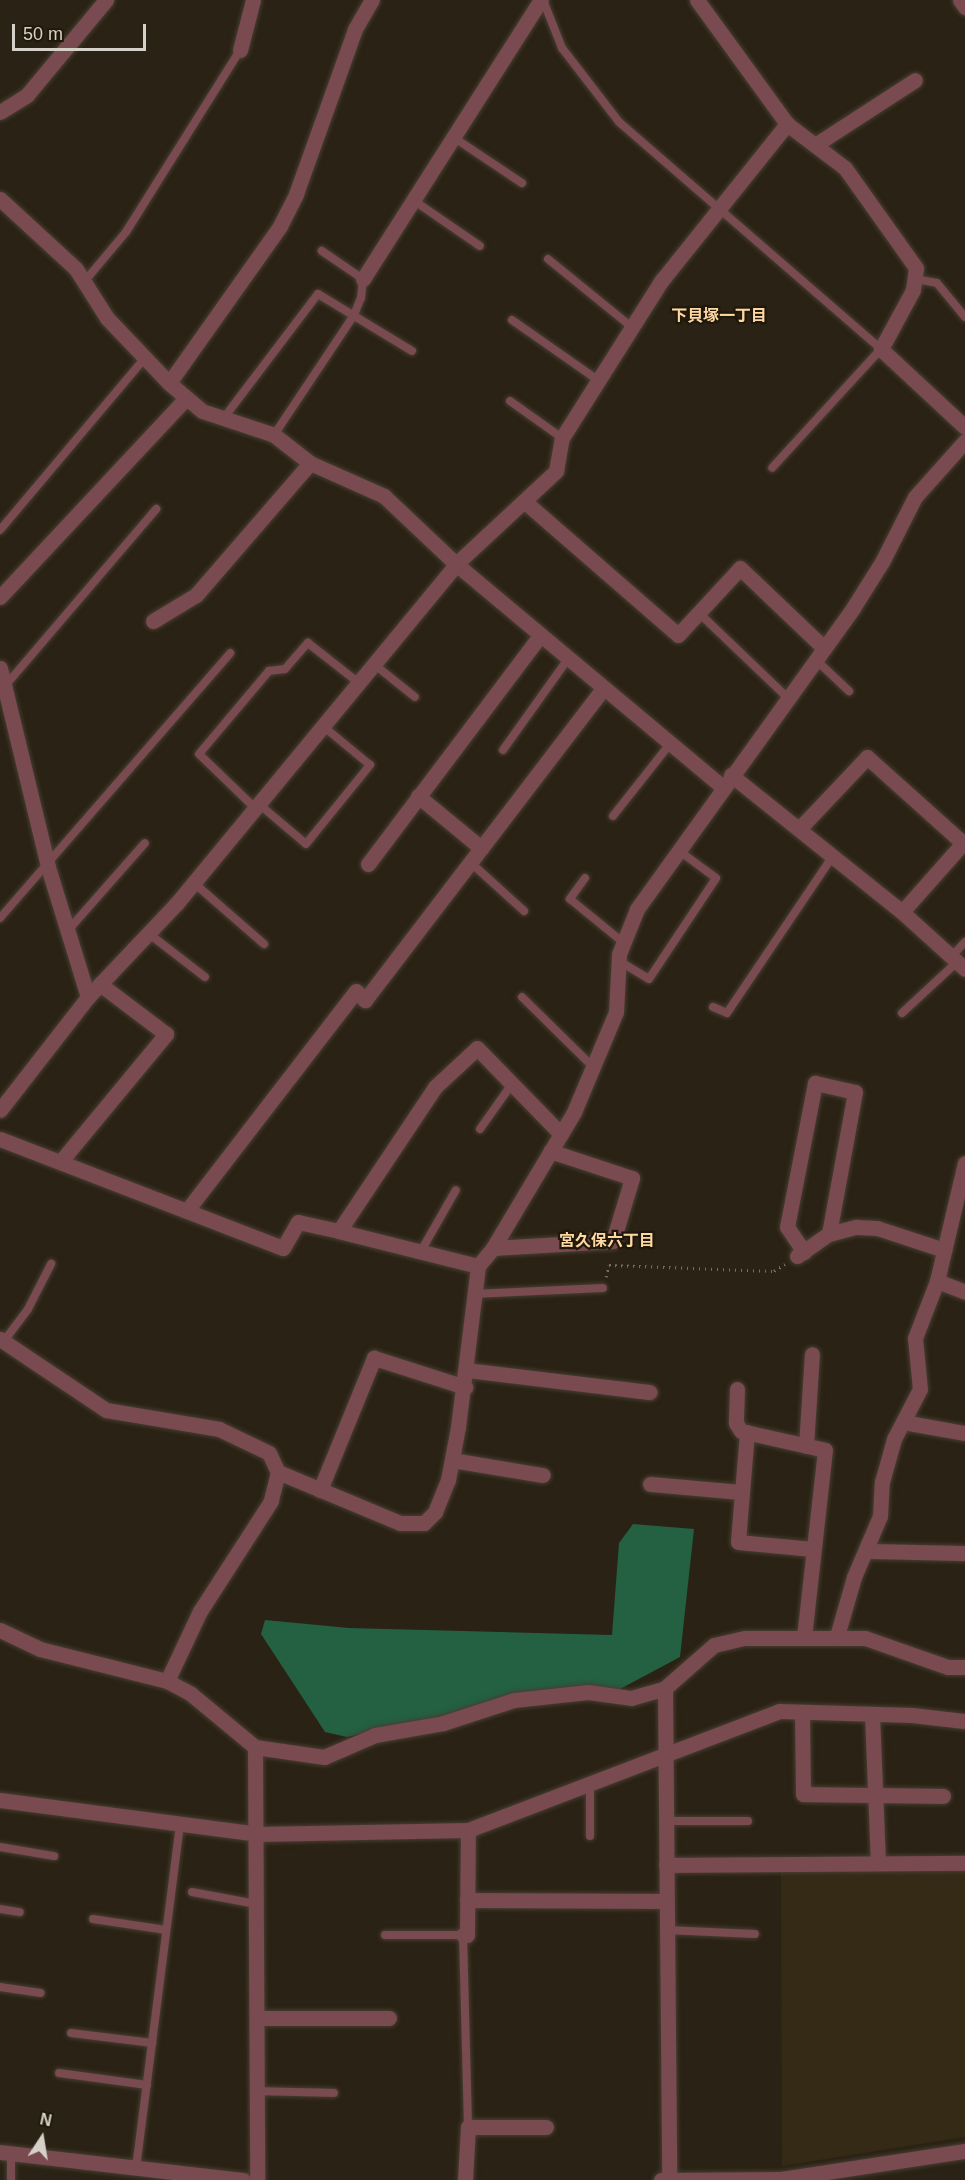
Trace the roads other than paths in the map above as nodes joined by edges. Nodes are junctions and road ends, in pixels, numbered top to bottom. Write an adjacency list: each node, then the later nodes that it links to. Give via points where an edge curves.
1 (106, 0): 10 (street, via 27,94)
2 (253, 0): 8 (street)
3 (372, 0): 32 (street, via 355,29 296,194 280,226)
4 (542, 0): 12 (street); 17 (lane, via 562,48 619,123)
5 (697, 0): 11 (street)
6 (960, 0): 7 (street)
7 (965, 7)
8 (240, 50): 23 (lane, via 126,232)
9 (915, 80): 13 (street)
10 (0, 112)
11 (787, 124): 13 (street); 17 (street)
12 (453, 137): 14 (lane); 16 (street)
13 (815, 145): 22 (street, via 845,168 916,268)
14 (522, 183)
15 (0, 199): 23 (street, via 76,269)
16 (413, 200): 18 (lane); 21 (street)
17 (717, 208): 27 (street, via 662,280); 28 (lane)
18 (480, 246)
19 (322, 251): 21 (lane)
20 (548, 259): 27 (lane)
21 (363, 279): 24 (lane)
22 (915, 279): 25 (lane, via 937,283); 28 (street, via 913,290)
23 (84, 282): 30 (street, via 107,318)
24 (354, 315): 29 (lane); 35 (lane, via 318,294); 37 (lane)
25 (965, 317)
26 (512, 320): 31 (lane)
27 (633, 328): 31 (street)
28 (881, 349): 36 (street); 41 (lane)
29 (412, 351)
30 (146, 358): 32 (street); 44 (lane)
31 (599, 381): 38 (street)
32 (169, 383): 33 (street)
33 (186, 398): 35 (street, via 202,411); 46 (street)
34 (510, 401): 38 (lane)
35 (223, 419): 37 (street)
36 (965, 426)
37 (274, 435): 40 (street)
38 (562, 438): 42 (street, via 556,471)
39 (965, 441): 51 (street, via 915,496 882,562)
40 (310, 464): 45 (street, via 384,496); 48 (street, via 196,595)
41 (772, 468)
42 (524, 501): 45 (street); 47 (street, via 678,635)
43 (156, 509): 56 (lane)
44 (0, 530)
45 (456, 564): 49 (street); 53 (street)
46 (0, 597)
47 (699, 613): 51 (street, via 740,568); 60 (lane)
48 (153, 621)
49 (540, 636): 52 (street); 65 (street)
50 (230, 653): 75 (lane)
51 (819, 653): 58 (lane); 60 (street)
52 (568, 660): 57 (street); 63 (lane)
53 (375, 665): 55 (street); 59 (lane)
54 (0, 669): 56 (street)
55 (360, 684): 61 (street); 66 (lane, via 308,643 285,669 269,671 199,754)
56 (5, 687): 75 (street)
57 (603, 689): 62 (street); 70 (street)
58 (849, 691)
59 (415, 697)
60 (787, 697): 64 (street)
61 (324, 727): 66 (street); 66 (lane, via 370,765 306,844)
62 (669, 745): 64 (street); 67 (lane)
63 (503, 750)
64 (727, 781): 68 (street); 71 (street)
65 (418, 796): 70 (street); 74 (street)
66 (258, 807): 77 (street)
67 (613, 816)
68 (800, 829): 72 (street); 79 (street, via 867,757 963,843)
69 (145, 843): 81 (lane)
70 (482, 848): 73 (street)
71 (678, 850): 84 (street, via 637,909); 86 (lane, via 716,878 649,979)
72 (833, 856): 79 (street); 92 (lane, via 727,1013)
73 (470, 862): 78 (lane); 104 (street, via 365,1000 356,991)
74 (368, 864)
75 (48, 867): 80 (lane); 81 (street)
76 (585, 878): 84 (lane, via 570,899)
77 (194, 883): 82 (street); 85 (lane)
78 (524, 911)
79 (902, 912): 87 (street)
80 (0, 918)
81 (70, 928): 90 (street)
82 (148, 933): 88 (lane); 89 (street)
83 (965, 942): 87 (lane)
84 (624, 943): 86 (street)
85 (264, 944)
86 (619, 961): 94 (street, via 616,1012)
87 (958, 963): 93 (lane)
88 (205, 978)
89 (100, 984): 90 (street); 101 (street, via 166,1034)
90 (88, 997): 96 (street)
91 (522, 997): 94 (lane)
92 (713, 1007)
93 (902, 1013)
94 (593, 1068): 98 (street, via 574,1112)
95 (512, 1084): 97 (lane); 98 (street); 105 (street, via 477,1048 435,1087)
96 (0, 1110)
97 (480, 1129)
98 (559, 1132): 100 (street)
99 (0, 1139): 101 (street)
100 (550, 1151): 107 (street); 107 (street, via 632,1178 613,1241)
101 (61, 1161): 104 (street)
102 (965, 1163): 108 (street)
103 (456, 1190): 109 (lane)
104 (188, 1209): 105 (street, via 283,1248 298,1222)
105 (339, 1231): 109 (street)
106 (829, 1234): 106 (street, via 800,1254 787,1227 815,1083 855,1092); 108 (street, via 856,1227 877,1228)
107 (492, 1248): 111 (street)
108 (944, 1250): 112 (street)
109 (421, 1251): 111 (street)
110 (51, 1264): 116 (lane, via 28,1309)
111 (478, 1266): 115 (street)
112 (937, 1281): 114 (street); 122 (street, via 915,1338 921,1389)
113 (603, 1288): 115 (lane)
114 (965, 1292)
115 (472, 1294): 118 (street)
116 (2, 1340): 127 (street, via 30,1363 106,1410 219,1429 269,1453)
117 (812, 1354): 125 (street)
118 (467, 1370): 119 (street); 121 (street)
119 (465, 1387): 126 (street); 130 (street, via 374,1358)
120 (737, 1389): 123 (street, via 736,1424)
121 (650, 1392)
122 (903, 1422): 124 (street); 133 (street, via 882,1482 879,1516)
123 (747, 1432): 125 (street); 131 (street)
124 (965, 1433)
125 (806, 1446): 132 (street, via 825,1450)
126 (452, 1460): 128 (street); 130 (street, via 435,1512 424,1523 400,1523)
127 (278, 1472): 130 (street); 139 (street, via 271,1501 200,1611)
128 (543, 1475)
129 (650, 1484): 131 (street)
130 (320, 1490)
131 (742, 1492): 132 (street, via 738,1542)
132 (813, 1549): 136 (street)
133 (868, 1551): 134 (street); 137 (street, via 854,1577)
134 (965, 1553)
135 (0, 1630): 139 (street, via 40,1649)
136 (804, 1636): 137 (street); 140 (street, via 745,1638 714,1646)
137 (837, 1636): 138 (street, via 865,1638 948,1667)
138 (965, 1667)
139 (167, 1681): 144 (street, via 190,1694)
140 (665, 1688): 144 (street, via 631,1698 588,1692 514,1700 443,1723 375,1735 324,1757); 145 (street)
141 (802, 1712): 142 (street); 145 (street, via 779,1712); 147 (street, via 803,1794)
142 (872, 1714): 143 (street); 147 (street)
143 (964, 1721)
144 (255, 1747): 154 (street)
145 (665, 1752): 146 (street); 150 (street)
146 (590, 1782): 153 (street); 155 (lane)
147 (875, 1794): 148 (street); 158 (street)
148 (943, 1796)
149 (0, 1800): 152 (street)
150 (665, 1821): 151 (lane); 160 (street)
151 (748, 1821)
152 (180, 1824): 154 (street); 168 (lane)
153 (468, 1830): 154 (street); 162 (street)
154 (257, 1834): 164 (street)
155 (590, 1836)
156 (0, 1847): 157 (lane)
157 (54, 1856)
158 (878, 1863): 159 (street); 160 (street)
159 (965, 1863)
160 (666, 1865): 163 (street)
161 (192, 1892): 164 (lane)
162 (467, 1900): 163 (street); 172 (street, via 467,1935)
163 (666, 1901): 169 (street)
164 (257, 1904): 175 (street)
165 (0, 1909): 166 (lane)
166 (20, 1911)
167 (93, 1919): 168 (lane)
168 (166, 1930): 178 (lane)
169 (666, 1930): 170 (lane); 193 (street)
170 (755, 1934)
171 (385, 1935): 172 (lane)
172 (463, 1935): 183 (lane)
173 (0, 1987): 174 (lane)
174 (41, 1993)
175 (256, 2018): 176 (street); 181 (street)
176 (389, 2018)
177 (70, 2033): 178 (lane)
178 (152, 2043): 180 (lane)
179 (59, 2073): 180 (lane)
180 (147, 2085): 187 (lane)
181 (257, 2091): 182 (lane); 190 (street)
182 (334, 2093)
183 (468, 2127): 184 (street); 191 (street)
184 (546, 2127)
185 (965, 2151): 194 (street, via 781,2179)
186 (5, 2153): 187 (street); 188 (lane)
187 (136, 2168): 189 (street)
188 (11, 2180)
189 (243, 2180)
190 (257, 2180)
191 (465, 2180)
192 (661, 2180): 193 (street)
193 (669, 2180): 194 (street)
194 (744, 2180)

